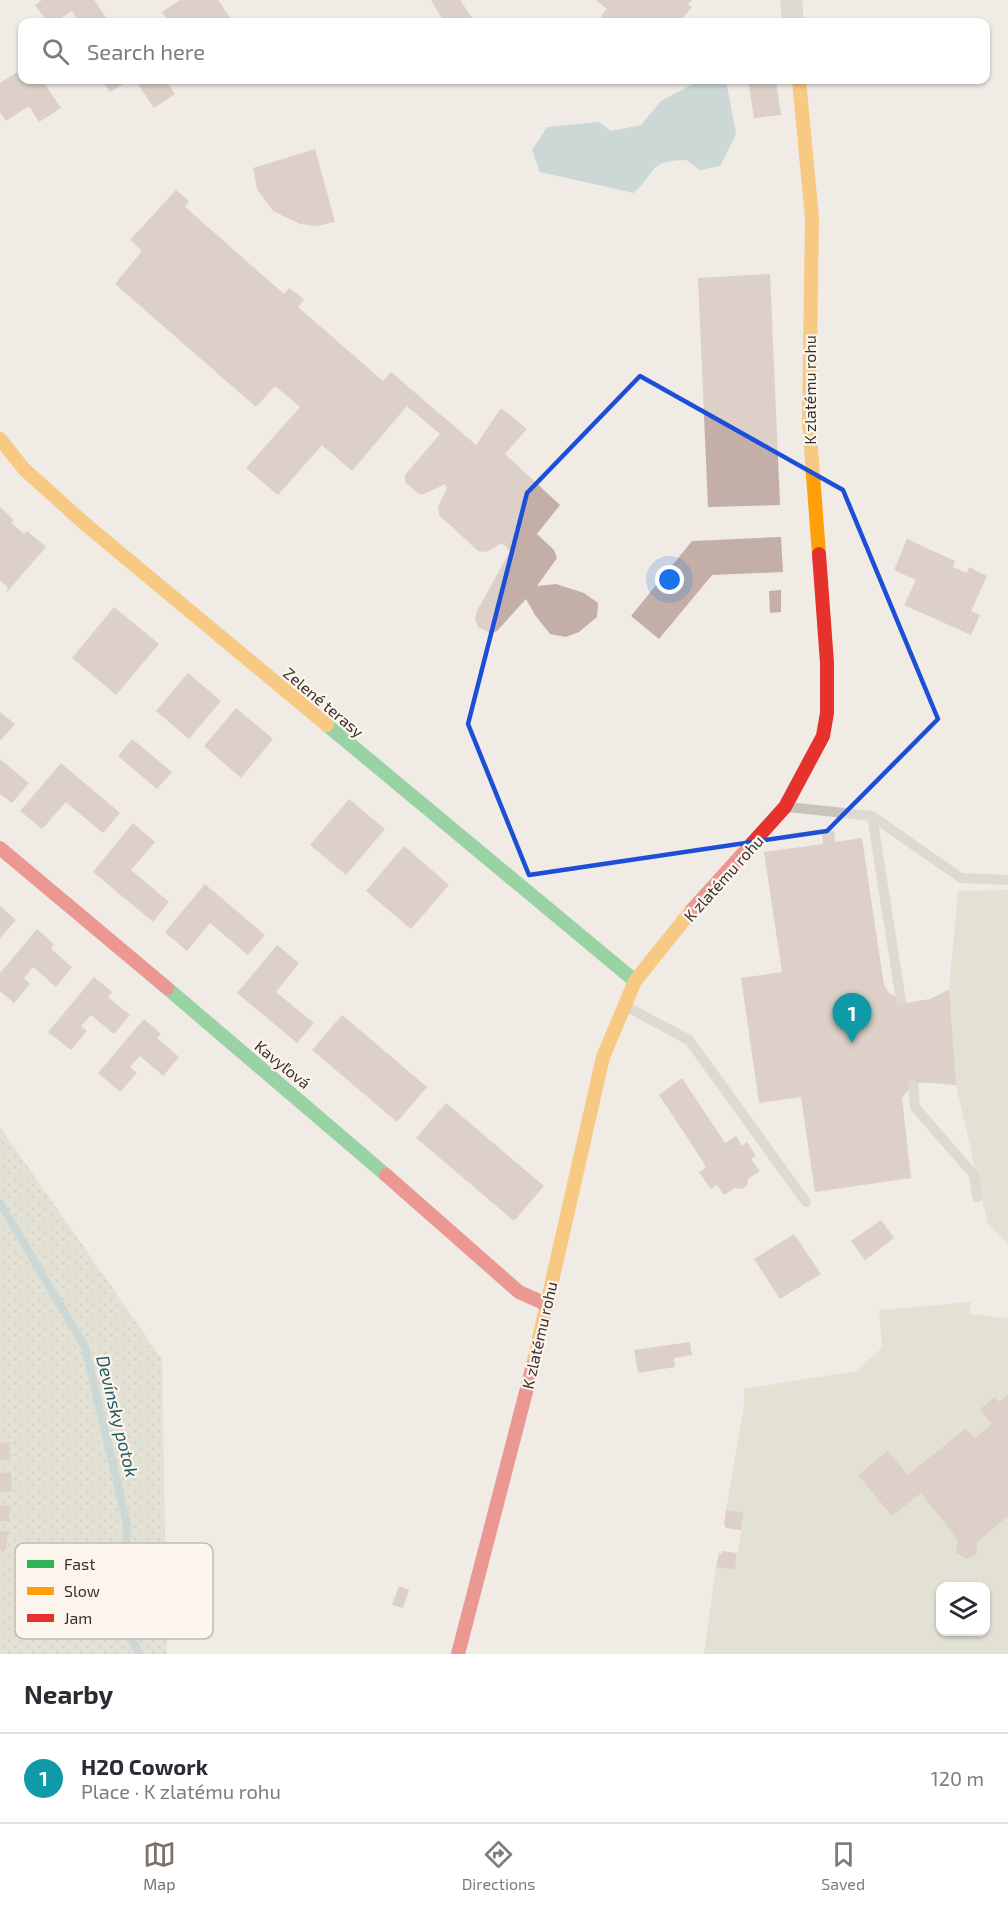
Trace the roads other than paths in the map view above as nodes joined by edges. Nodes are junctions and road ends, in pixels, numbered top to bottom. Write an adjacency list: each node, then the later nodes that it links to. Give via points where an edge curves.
1 (791, 0): 2 (street)
2 (793, 18)
3 (799, 84): 5 (street, K zlatému rohu, via 812,218 810,459 827,713 823,736)
4 (0, 439): 9 (street, Zelené terasy, via 24,469 85,524)
5 (785, 807): 6 (lane); 9 (street, K zlatému rohu, via 695,906)
6 (872, 816): 8 (lane, via 961,878); 10 (lane)
7 (0, 848): 15 (street, Kavyľová, via 313,1110 519,1292)
8 (1008, 880)
9 (635, 981): 11 (street, K zlatému rohu)
10 (901, 1001)
11 (626, 1006): 14 (lane, via 689,1040); 15 (street, K zlatému rohu, via 603,1057)
12 (913, 1085): 13 (lane, via 915,1107 974,1174)
13 (977, 1197)
14 (806, 1202)
15 (546, 1304): 16 (street, K zlatému rohu, via 518,1430)
16 (458, 1654)

